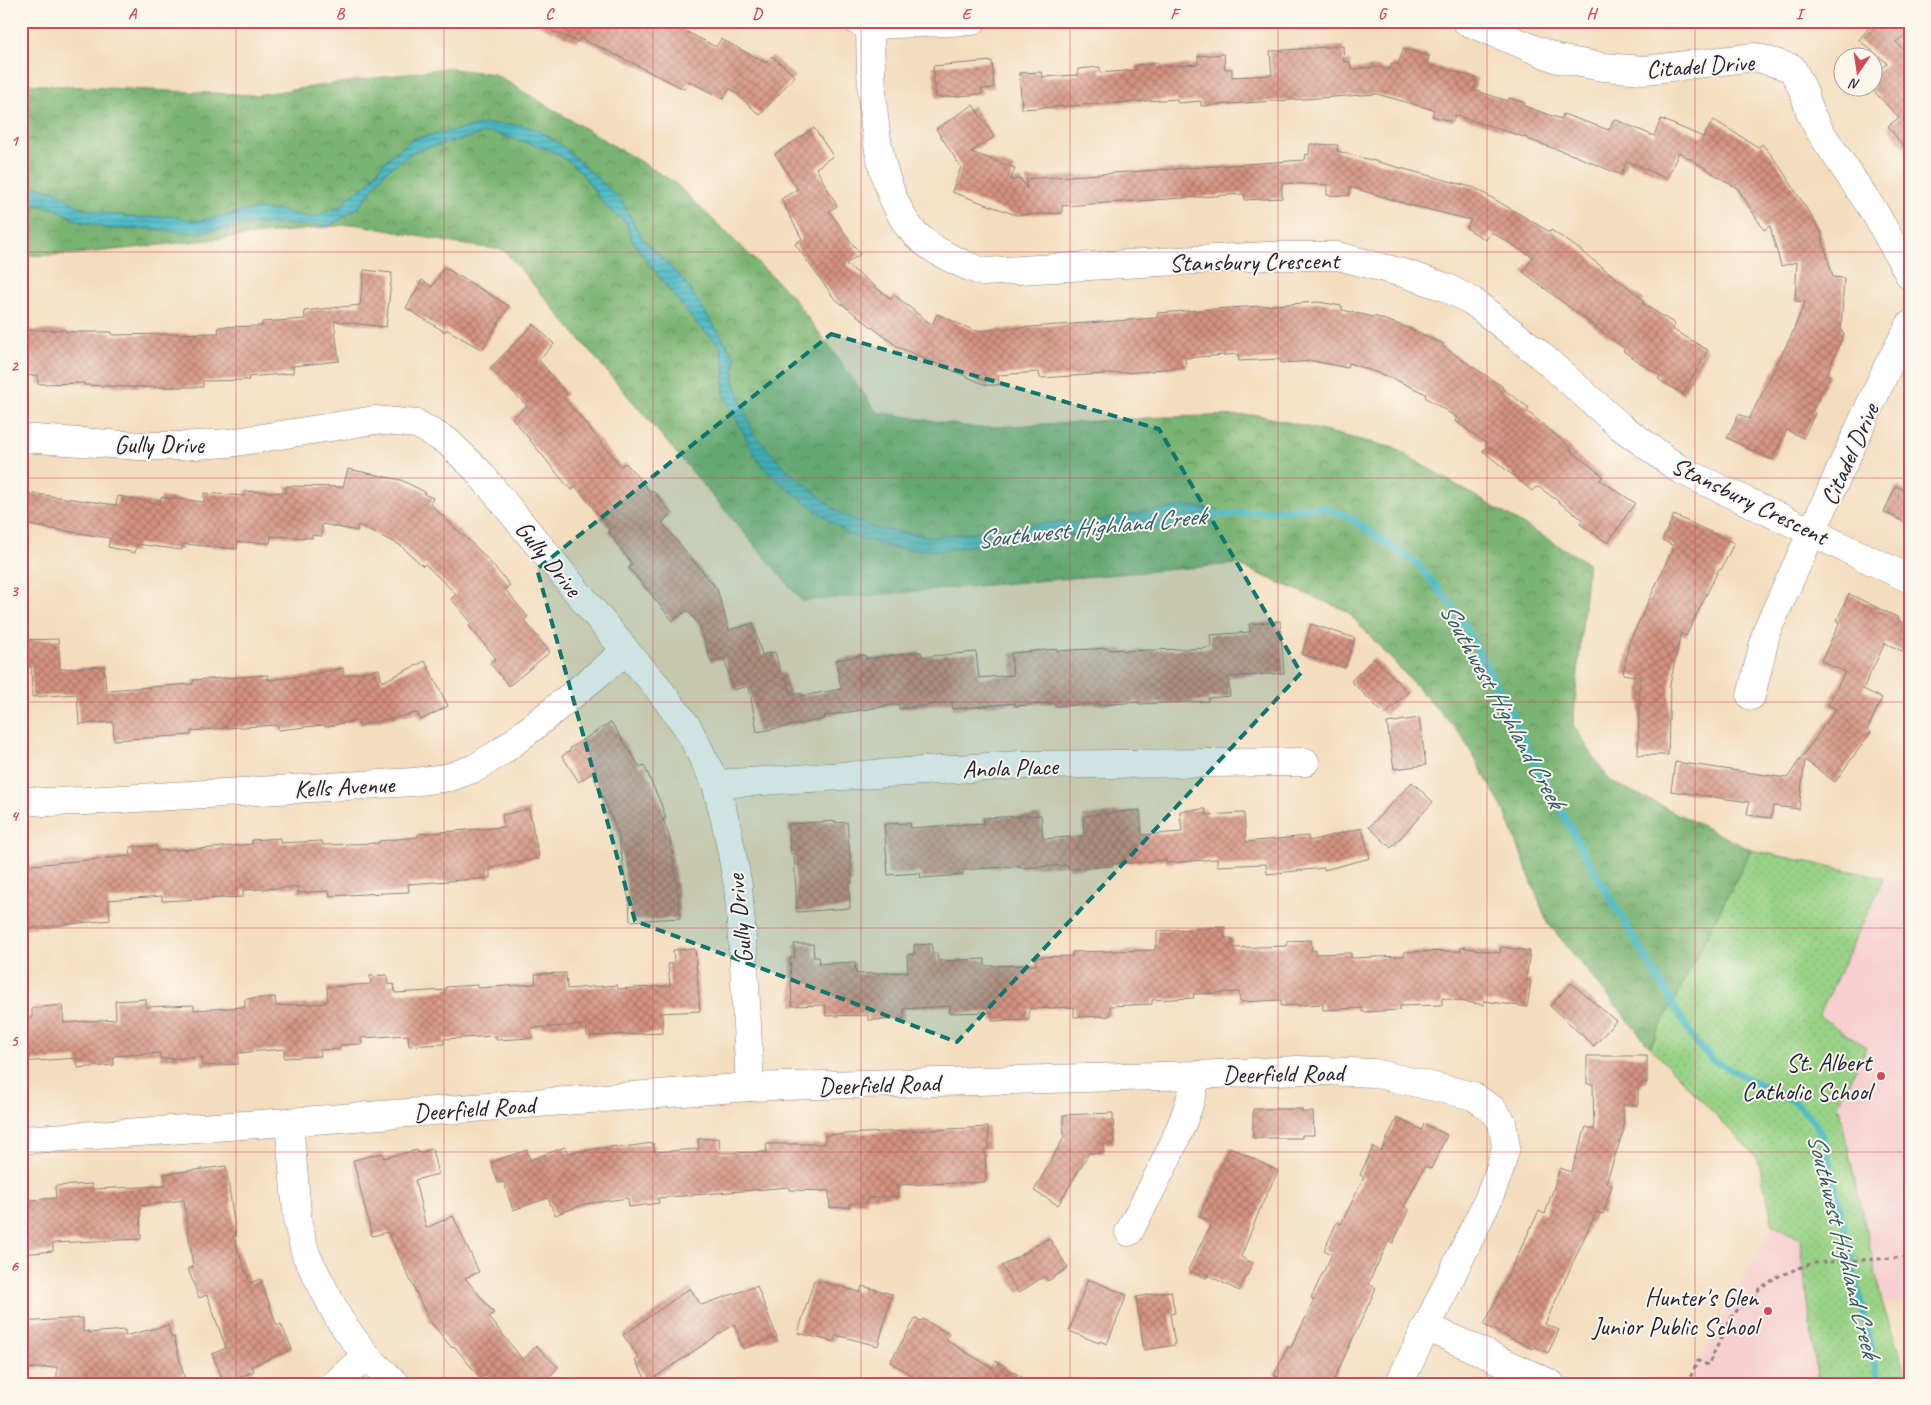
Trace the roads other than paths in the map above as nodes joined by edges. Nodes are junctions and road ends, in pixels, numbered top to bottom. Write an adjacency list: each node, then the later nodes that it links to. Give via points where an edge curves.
1 (972, 21): 3 (street)
2 (1466, 21): 4 (street, Citadel Drive, via 1558,59 1603,68 1645,70 1755,57 1792,68 1820,133 1875,213)
3 (863, 23): 7 (street, Stansbury Crescent, via 875,132 888,187 908,227 934,249 959,263 982,272 1268,256 1338,256 1403,273 1446,287 1472,301 1538,353 1620,426 1679,469)
4 (1910, 276)
5 (1910, 325): 7 (street, Citadel Drive, via 1888,366)
6 (21, 438): 9 (street, Gully Drive, via 123,446 179,446 230,443 375,420 417,424 448,442 477,470)
7 (1813, 532): 8 (street, Stansbury Crescent); 10 (street, Citadel Drive, via 1767,630)
8 (1910, 578)
9 (626, 651): 12 (street, Gully Drive, via 656,684 688,728); 13 (street, Kells Avenue, via 501,752 476,768 450,777 414,782 95,800)
10 (1751, 696)
11 (1305, 762): 12 (street, Anola Place, via 1019,765)
12 (716, 784): 15 (street, Gully Drive, via 738,886)
13 (21, 800)
14 (1197, 1075): 15 (street, Deerfield Road); 18 (street, via 1181,1129); 19 (street, Deerfield Road, via 1298,1070 1374,1073 1473,1096 1492,1109 1502,1122 1506,1147 1500,1172)
15 (750, 1087): 16 (street, Deerfield Road)
16 (289, 1122): 17 (street, Deerfield Road); 20 (street, via 298,1224 306,1255 339,1319)
17 (21, 1140)
18 (1129, 1232)
19 (1427, 1327): 23 (street, Deerfield Road); 24 (street)
20 (366, 1356): 21 (street); 22 (street)
21 (335, 1384)
22 (396, 1384)
23 (1399, 1384)
24 (1551, 1384)

